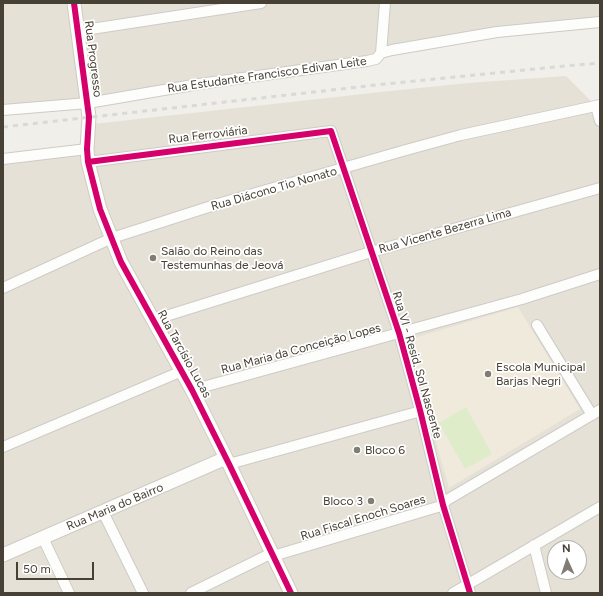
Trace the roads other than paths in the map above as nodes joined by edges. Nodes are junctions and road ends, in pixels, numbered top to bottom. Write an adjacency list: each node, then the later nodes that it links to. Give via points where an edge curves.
1 (74, 3): 5 (street, Rua Progresso)
2 (261, 3): 5 (street)
3 (385, 3): 6 (street)
4 (600, 22): 6 (street, Rua Estudante Francisco Edivan Leite, via 497,32)
5 (78, 31): 7 (street, Rua Progresso)
6 (381, 53): 7 (street, Rua Estudante Francisco Edivan Leite, via 376,59 367,61 199,84)
7 (88, 103): 9 (street, Rua Estudante Francisco Edivan Leite); 10 (street, Rua Progresso)
8 (598, 106): 11 (street); 15 (street, Rua Diácono Tio Nonato, via 461,135)
9 (3, 110)
10 (89, 117): 13 (street, Rua Tarcísio Lucas)
11 (600, 121)
12 (331, 131): 13 (street, Rua Ferroviária); 15 (street, Rua VI - Resid. Sol Nascente)
13 (88, 156): 14 (street, Rua Ferroviária); 17 (street, Rua Tarcísio Lucas, via 100,209)
14 (3, 159)
15 (343, 169): 17 (street, Rua Diácono Tio Nonato, via 221,203); 18 (street, Rua VI - Resid. Sol Nascente)
16 (600, 188): 18 (street, Rua Vicente Bezerra Lima)
17 (112, 238): 20 (street, Rua Diácono Tio Nonato); 21 (street, Rua Tarcísio Lucas, via 120,262)
18 (371, 252): 21 (street, Rua Vicente Bezerra Lima); 23 (street, Rua VI - Resid. Sol Nascente)
19 (600, 274): 23 (street, Rua Maria da Conceição Lopes)
20 (3, 288)
21 (153, 320): 24 (street, Rua Tarcísio Lucas)
22 (537, 325): 27 (street)
23 (399, 334): 25 (street, Rua Maria da Conceição Lopes); 26 (street, Rua VI - Resid. Sol Nascente)
24 (182, 371): 25 (street, Rua Tarcísio Lucas); 28 (street)
25 (192, 390): 29 (street, Rua Tarcísio Lucas)
26 (421, 412): 29 (street, Rua Maria do Bairro); 30 (street, Rua VI - Resid. Sol Nascente)
27 (596, 413): 30 (street, Rua Fiscal Enoch Soares)
28 (3, 448)
29 (228, 461): 32 (street, Rua Maria do Bairro); 36 (street, Rua Tarcísio Lucas)
30 (443, 504): 36 (street, Rua Fiscal Enoch Soares); 37 (street, Rua VI - Resid. Sol Nascente)
31 (600, 507): 34 (street)
32 (103, 512): 33 (street, Rua Maria do Bairro); 39 (street)
33 (43, 538): 35 (street, Rua Maria do Bairro); 38 (street)
34 (534, 545): 37 (street); 43 (street)
35 (3, 554)
36 (273, 555): 40 (street, Rua Fiscal Enoch Soares); 41 (street, Rua Tarcísio Lucas)
37 (469, 589): 42 (street)
38 (69, 593)
39 (142, 593)
40 (191, 593)
41 (291, 593)
42 (453, 593)
43 (546, 593)

